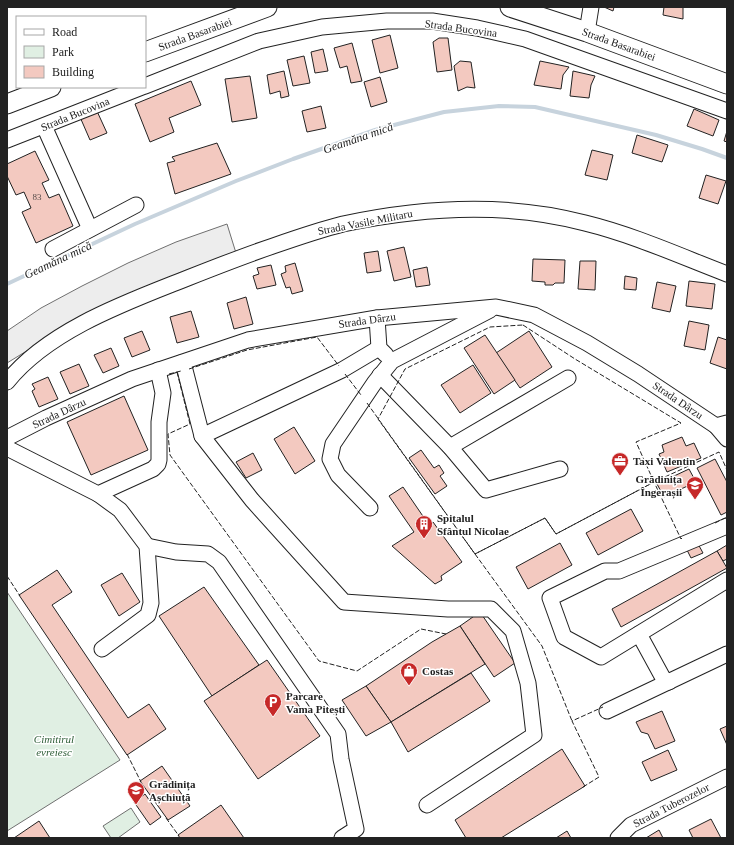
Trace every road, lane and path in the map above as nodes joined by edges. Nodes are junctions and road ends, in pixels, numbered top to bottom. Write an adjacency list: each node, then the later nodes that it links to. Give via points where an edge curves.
1 (267, 7): 5 (main road, Strada Basarabiei)
2 (510, 7): 4 (main road, Strada Basarabiei)
3 (591, 7): 4 (street)
4 (587, 32): 6 (main road, Strada Basarabiei)
5 (146, 52)
6 (670, 62): 7 (main road, Strada Basarabiei); 9 (street)
7 (727, 84)
8 (146, 86): 9 (street, Strada Bucovina, via 259,41 322,27 387,22 432,22 477,28 525,39)
9 (661, 87): 13 (street, Strada Bucovina)
10 (49, 88): 12 (main road)
11 (139, 88): 14 (street, Strada Bucovina)
12 (7, 104)
13 (727, 111)
14 (44, 126): 15 (street, Strada Bucovina); 17 (street)
15 (7, 140)
16 (136, 206): 17 (street)
17 (90, 230): 18 (street)
18 (53, 249)
19 (727, 274): 28 (street, Strada Vasile Militaru, via 624,234 547,215 487,209 442,209 400,214 342,224 308,234 226,262 109,311 70,331 35,354 16,370)
20 (496, 307): 21 (street, Strada Dârzu); 23 (street); 29 (street, Strada Dârzu, via 534,315 587,342)
21 (377, 318): 22 (street); 24 (street, Strada Dârzu, via 248,340)
22 (379, 348): 23 (street); 30 (street, via 342,370)
23 (392, 362): 26 (street)
24 (181, 363): 25 (street, Strada Dârzu); 30 (street)
25 (158, 370): 31 (street, Strada Dârzu, via 60,411); 36 (street, via 163,393 158,464 153,469)
26 (380, 375): 33 (street); 37 (street, via 333,444 330,459 338,475)
27 (568, 378): 33 (street)
28 (7, 382)
29 (722, 424): 32 (street, Strada Dârzu)
30 (202, 436): 47 (street, via 252,500 344,602 448,609 491,609 513,631 528,683 534,735)
31 (7, 438)
32 (727, 440)
33 (450, 447): 35 (street, via 486,490)
34 (7, 448): 36 (street)
35 (560, 468)
36 (98, 494): 39 (street, via 120,510)
37 (370, 508)
38 (727, 526): 41 (street, via 619,571 605,571 550,598 564,637 601,657)
39 (147, 546): 42 (street, via 152,603 148,615); 49 (street, via 176,552 208,554 219,562 338,734 356,829)
40 (727, 580): 41 (street)
41 (639, 634): 44 (street, via 663,678)
42 (102, 649)
43 (727, 654): 44 (street)
44 (669, 682): 45 (street)
45 (607, 711)
46 (727, 777): 48 (street, Strada Tuberozelor, via 630,825)
47 (427, 805)
48 (618, 837)
49 (342, 838)

